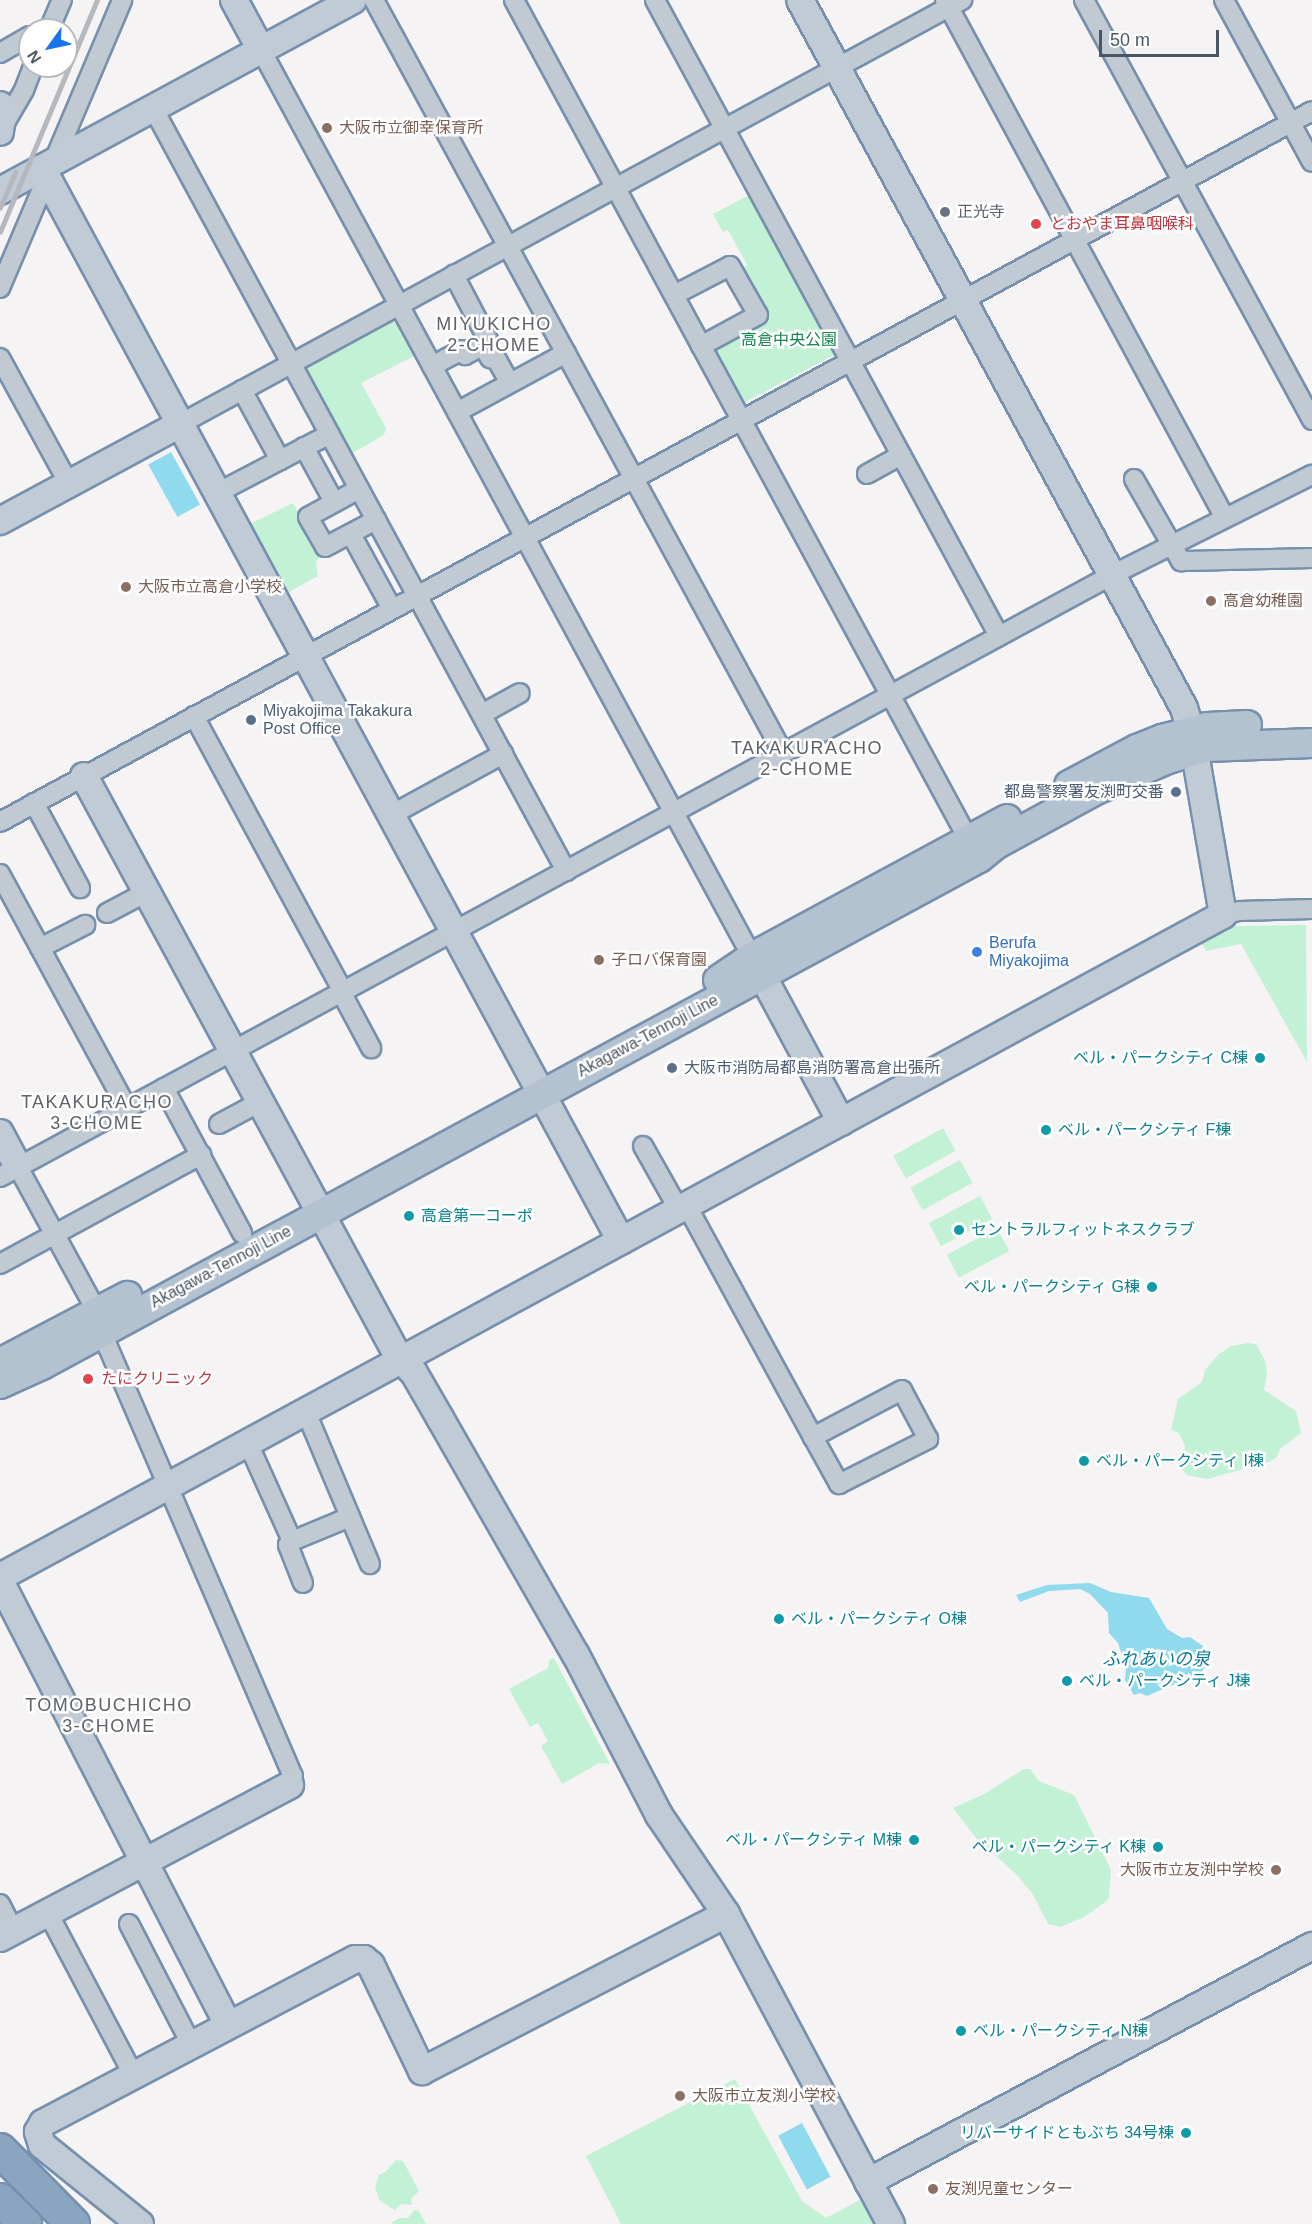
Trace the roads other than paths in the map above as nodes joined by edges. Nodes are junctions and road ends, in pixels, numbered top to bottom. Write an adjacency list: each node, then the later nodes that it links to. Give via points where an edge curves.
1 (62, 0): 12 (street)
2 (122, 0): 24 (street)
3 (234, 0): 14 (street)
4 (353, 0): 14 (street)
5 (374, 0): 29 (street)
6 (514, 0): 26 (street)
7 (655, 0): 22 (street)
8 (800, 0): 16 (street)
9 (1084, 0): 25 (street)
10 (1224, 0): 20 (street)
11 (952, 2): 16 (street); 28 (street)
12 (52, 18)
13 (18, 43): 15 (street)
14 (261, 50): 18 (street); 34 (street)
15 (0, 53)
16 (837, 68): 22 (street); 33 (street)
17 (28, 78): 21 (street, via 8,121)
18 (153, 108): 24 (street); 40 (street)
19 (1312, 111): 20 (street)
20 (1290, 122): 23 (street); 25 (street)
21 (0, 123)
22 (724, 129): 26 (street); 39 (street)
23 (1312, 162)
24 (47, 169): 27 (street); 31 (street); 47 (street)
25 (1182, 181): 28 (street); 46 (street)
26 (615, 188): 29 (street); 32 (street)
27 (0, 191)
28 (1074, 240): 33 (street); 60 (street)
29 (507, 246): 30 (street); 37 (street)
30 (454, 275): 34 (street); 35 (street, via 489,342)
31 (0, 288)
32 (674, 295): 36 (street); 36 (street, via 730,266 758,315)
33 (963, 300): 39 (street); 67 (street)
34 (399, 305): 40 (street); 41 (street)
35 (483, 345): 41 (street, via 465,355 462,350); 42 (street)
36 (701, 346): 45 (street)
37 (566, 353): 42 (street); 54 (street)
38 (0, 358): 56 (street)
39 (850, 361): 45 (street); 50 (street)
40 (291, 363): 43 (street); 48 (street)
41 (432, 366): 44 (street)
42 (510, 383): 44 (street)
43 (242, 390): 47 (street); 51 (street)
44 (457, 412): 64 (street)
45 (741, 420): 54 (street); 73 (street)
46 (1312, 420)
47 (180, 424): 56 (street); 58 (street)
48 (330, 434): 49 (street); 57 (street)
49 (304, 447): 51 (street); 59 (street)
50 (901, 456): 52 (street); 70 (street)
51 (280, 460): 58 (street)
52 (867, 474)
53 (1312, 475): 60 (street)
54 (634, 478): 64 (street); 79 (street)
55 (1134, 479): 65 (street)
56 (69, 484): 62 (street)
57 (359, 489): 59 (street); 61 (street)
58 (217, 493): 71 (street)
59 (334, 502): 63 (street, via 308,517 325,548)
60 (1225, 518): 65 (street)
61 (376, 520): 63 (street); 68 (street)
62 (0, 521)
63 (351, 534): 69 (street)
64 (525, 537): 68 (street); 83 (street)
65 (1171, 545): 66 (street, via 1181,561); 67 (street)
66 (1312, 558)
67 (1112, 575): 70 (street); 77 (street, via 1184,708)
68 (417, 596): 69 (street); 74 (street)
69 (392, 609): 71 (street)
70 (999, 636): 73 (street)
71 (305, 656): 75 (street); 84 (street)
72 (520, 693): 74 (street)
73 (890, 695): 79 (street); 86 (street)
74 (482, 714): 80 (street)
75 (194, 716): 81 (street); 98 (street)
76 (1312, 723): 77 (main road, Akagawa-Tennoji Line, via 1227,725)
77 (1192, 740): 78 (main road, Akagawa-Tennoji Line, via 1218,745); 86 (main road, Akagawa-Tennoji Line, via 1137,749); 93 (street)
78 (1312, 743)
79 (783, 753): 83 (street)
80 (503, 754): 84 (street); 87 (street)
81 (84, 776): 82 (street); 90 (street)
82 (34, 803): 85 (street); 89 (street)
83 (674, 812): 87 (street); 97 (street)
84 (391, 815): 95 (street)
85 (0, 822)
86 (974, 849): 97 (main road, Akagawa-Tennoji Line)
87 (566, 871): 95 (street)
88 (0, 874): 96 (street)
89 (80, 888)
90 (147, 892): 92 (street); 100 (street)
91 (1312, 909): 93 (street)
92 (106, 913)
93 (1223, 915): 105 (street)
94 (85, 925): 96 (street)
95 (454, 931): 98 (street); 101 (street)
96 (40, 948): 104 (street)
97 (757, 966): 101 (main road, Akagawa-Tennoji Line); 105 (street)
98 (342, 992): 99 (street); 100 (street)
99 (371, 1048)
100 (233, 1051): 102 (street); 103 (street)
101 (537, 1084): 111 (main road, Akagawa-Tennoji Line); 115 (street)
102 (164, 1088): 104 (street); 109 (street)
103 (260, 1102): 106 (street); 111 (street)
104 (127, 1108): 110 (street)
105 (841, 1122): 112 (street)
106 (219, 1124)
107 (0, 1133): 110 (street)
108 (643, 1146): 112 (street)
109 (201, 1155): 113 (street); 114 (street)
110 (9, 1172): 114 (street)
111 (316, 1205): 113 (main road, Akagawa-Tennoji Line); 117 (main road, Akagawa-Tennoji Line); 118 (street)
112 (683, 1208): 115 (street); 122 (street)
113 (243, 1233): 117 (main road, Akagawa-Tennoji Line)
114 (54, 1234): 116 (street); 117 (street)
115 (621, 1241): 118 (street)
116 (0, 1264)
117 (99, 1322): 119 (main road, Akagawa-Tennoji Line); 120 (main road, Akagawa-Tennoji Line, via 42,1365); 124 (street)
118 (401, 1360): 121 (street); 134 (street, via 414,1373 570,1645 659,1815)
119 (0, 1363)
120 (0, 1384)
121 (306, 1412): 123 (street); 125 (street)
122 (813, 1437): 122 (street, via 839,1484 928,1439 902,1390)
123 (248, 1443): 124 (street); 126 (street)
124 (168, 1486): 128 (street); 130 (street, via 293,1776)
125 (350, 1517): 126 (street); 127 (street)
126 (292, 1540): 129 (street, via 288,1545)
127 (370, 1564)
128 (0, 1579): 131 (street)
129 (303, 1583)
130 (290, 1785): 131 (street)
131 (144, 1862): 133 (street); 138 (street)
132 (0, 1904): 136 (street)
133 (48, 1913): 136 (street); 140 (street)
134 (726, 1914): 138 (street, via 422,2071 371,1965 364,1959 351,1961); 143 (street)
135 (129, 1924): 139 (street)
136 (7, 1934)
137 (1312, 1946): 143 (street)
138 (228, 2025): 139 (street)
139 (192, 2044): 140 (street)
140 (133, 2074): 148 (street, via 47,2119 38,2135 42,2145)
141 (0, 2150): 147 (highway)
142 (0, 2172): 146 (highway)
143 (868, 2182): 149 (street)
144 (0, 2200): 145 (highway)
145 (25, 2224)
146 (57, 2224)
147 (73, 2224)
148 (140, 2224)
149 (891, 2224)

